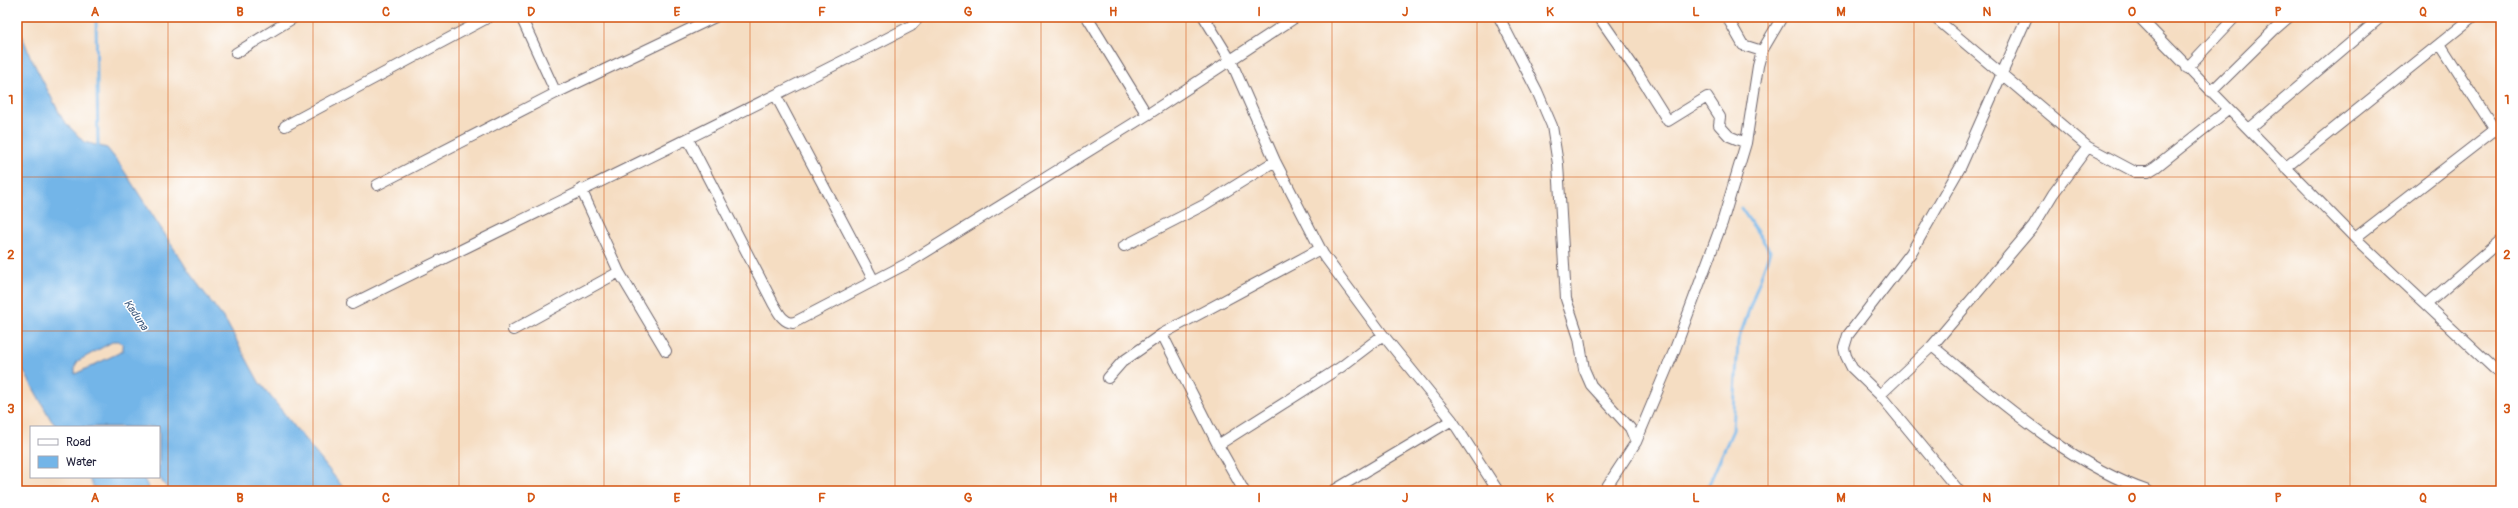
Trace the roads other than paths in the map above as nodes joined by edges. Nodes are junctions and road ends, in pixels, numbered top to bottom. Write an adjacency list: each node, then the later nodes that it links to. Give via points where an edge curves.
1 (295, 17): 22 (street)
2 (488, 17): 31 (street)
3 (520, 17): 27 (street)
4 (714, 17): 27 (street)
5 (919, 17): 28 (street, via 911,26)
6 (1087, 17): 30 (street)
7 (1204, 17): 23 (street)
8 (1296, 17): 23 (street)
9 (1499, 17): 58 (street, via 1537,90 1552,126 1558,164 1566,299 1580,338 1584,369 1591,385 1630,428)
10 (1599, 17): 35 (street, via 1668,121 1707,97 1720,118 1719,125 1729,136)
11 (1726, 17): 21 (street, via 1743,45)
12 (1782, 17): 21 (street)
13 (1934, 17): 25 (street)
14 (2027, 17): 25 (street)
15 (2139, 17): 24 (street)
16 (2235, 17): 24 (street)
17 (2290, 17): 26 (street)
18 (2381, 17): 33 (street)
19 (2473, 17): 20 (street)
20 (2440, 44): 32 (street); 38 (street)
21 (1762, 51): 35 (street)
22 (236, 53)
23 (1230, 61): 30 (street); 37 (street)
24 (2187, 68): 26 (street)
25 (2003, 74): 36 (street); 56 (street, via 1961,166 1911,253 1848,335 1844,348 1852,368)
26 (2211, 92): 29 (street)
27 (556, 93): 39 (street)
28 (776, 96): 34 (street); 46 (street)
29 (2229, 109): 33 (street); 36 (street, via 2148,172 2135,172)
30 (1147, 115): 46 (street)
31 (285, 126)
32 (2498, 127): 41 (street)
33 (2249, 129): 38 (street)
34 (688, 139): 40 (street); 46 (street, via 773,302 788,322 793,323)
35 (1746, 143): 58 (street, via 1722,223 1675,349)
36 (2088, 147): 52 (street, via 2033,226)
37 (1276, 161): 43 (street, via 1204,205); 44 (street)
38 (2285, 168): 41 (street)
39 (377, 186)
40 (581, 189): 45 (street); 47 (street)
41 (2355, 238): 48 (street)
42 (2501, 240): 48 (street)
43 (1124, 246)
44 (1320, 249): 50 (street); 51 (street)
45 (619, 272): 49 (street); 53 (street)
46 (874, 281)
47 (352, 304)
48 (2427, 304): 54 (street)
49 (513, 330)
50 (1162, 334): 55 (street, via 1122,362); 59 (street)
51 (1383, 335): 57 (street); 59 (street, via 1340,367)
52 (1932, 346): 56 (street); 65 (street, via 2038,432 2120,480)
53 (666, 351)
54 (2501, 375)
55 (1108, 378)
56 (1880, 395): 64 (street)
57 (1452, 420): 61 (street); 62 (street)
58 (1636, 442): 63 (street)
59 (1218, 445): 60 (street)
60 (1244, 491)
61 (1333, 491)
62 (1498, 491)
63 (1604, 491)
64 (1959, 491)
65 (2148, 491)

